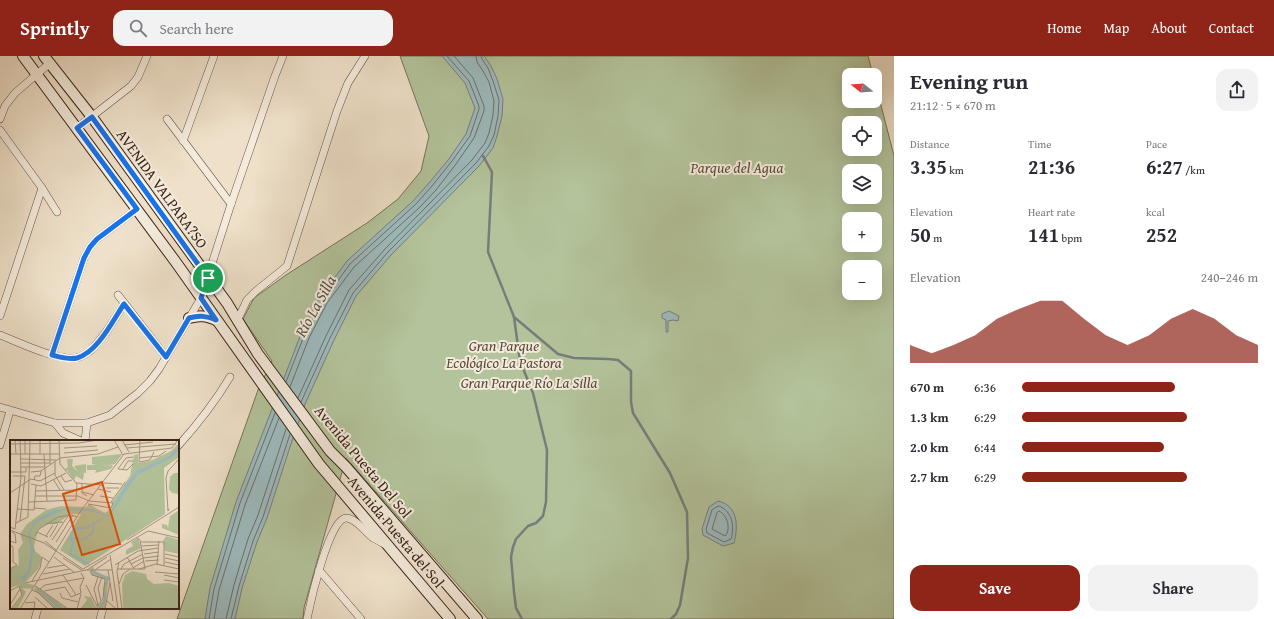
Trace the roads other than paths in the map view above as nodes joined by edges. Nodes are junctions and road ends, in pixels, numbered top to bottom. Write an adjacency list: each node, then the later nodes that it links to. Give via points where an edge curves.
1 (23, 56): 7 (main road)
2 (147, 56): 8 (street, via 131,86)
3 (214, 56): 13 (street)
4 (283, 56): 15 (street)
5 (365, 56): 24 (street, via 348,83 337,111 287,266 247,300)
6 (47, 60): 7 (street); 8 (main road, AVENIDA VALPARA?SO)
7 (37, 74): 9 (street, via 15,93 5,106); 11 (main road)
8 (92, 117): 11 (street); 18 (main road, AVENIDA VALPARA?SO)
9 (0, 119)
10 (167, 119): 13 (street)
11 (77, 128): 16 (main road)
12 (0, 130): 14 (street)
13 (184, 141): 15 (street)
14 (42, 188): 17 (street); 22 (street)
15 (231, 204): 18 (street)
16 (137, 209): 20 (main road); 27 (street, via 90,247 84,258)
17 (57, 212)
18 (208, 278): 20 (street); 24 (main road, Avenida Puesta Del Sol)
19 (118, 295): 21 (street)
20 (201, 298): 23 (street); 25 (main road, Avenida Puesta Del Sol)
21 (124, 304): 27 (street, via 89,352 76,358); 28 (street)
22 (0, 316)
23 (189, 318): 25 (main road, via 205,316); 28 (street)
24 (238, 319): 48 (main road, Avenida Puesta Del Sol, via 258,354 330,451)
25 (216, 320): 38 (main road, Avenida Puesta Del Sol)
26 (0, 335): 27 (street)
27 (52, 355)
28 (166, 357): 33 (street, via 150,381 138,393 110,415)
29 (230, 377): 37 (street, via 215,401)
30 (0, 407): 31 (street)
31 (10, 410): 32 (street); 36 (street)
32 (55, 423): 33 (street); 34 (street, via 63,433)
33 (87, 423): 35 (street)
34 (79, 440)
35 (85, 440)
36 (0, 445)
37 (179, 445)
38 (319, 464): 39 (main road, Avenida Puesta del Sol)
39 (388, 546): 40 (street, via 373,538 352,520 343,519 332,535); 47 (main road, Avenida Puesta del Sol)
40 (319, 570): 45 (street); 46 (street)
41 (38, 609): 43 (street)
42 (103, 609): 44 (street)
43 (35, 619)
44 (100, 619)
45 (307, 619)
46 (361, 619)
47 (450, 619)
48 (477, 619)

